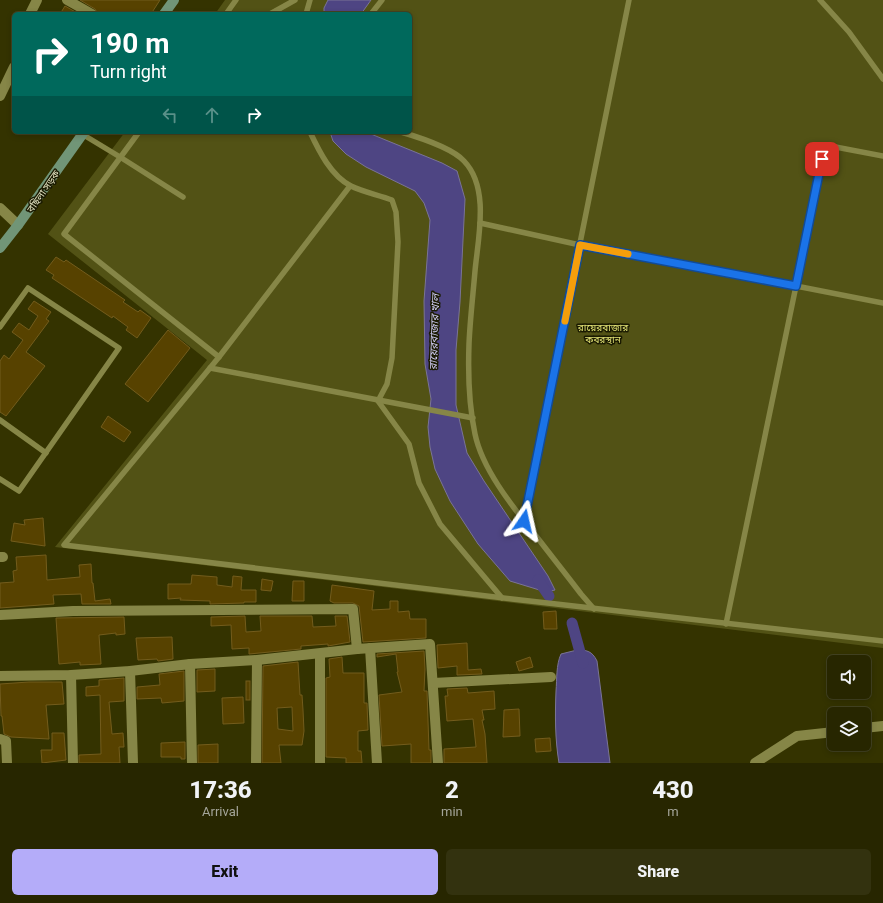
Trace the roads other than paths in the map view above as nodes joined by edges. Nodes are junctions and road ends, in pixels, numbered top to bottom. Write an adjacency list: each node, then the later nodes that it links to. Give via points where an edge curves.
1 (37, 0): 10 (street)
2 (68, 0): 11 (street)
3 (174, 0): 12 (main road)
4 (236, 0): 13 (lane)
5 (295, 0): 14 (lane)
6 (310, 0): 15 (lane)
7 (382, 0): 16 (lane)
8 (629, 0): 32 (lane)
9 (820, 0): 18 (lane, via 849,32)
10 (31, 12)
11 (89, 12)
12 (165, 12)
13 (227, 12)
14 (274, 12)
15 (307, 12)
16 (373, 12)
17 (12, 71): 19 (street)
18 (883, 79)
19 (0, 96)
20 (82, 134): 31 (main road, বছিলা সড়ক)
21 (85, 134): 26 (lane)
22 (137, 134): 26 (lane)
23 (311, 134): 27 (lane, via 322,156 336,174)
24 (407, 134): 30 (lane, via 437,145 463,160 473,174 479,195)
25 (883, 156): 34 (lane, via 825,145)
26 (120, 157): 28 (lane); 37 (lane, via 64,234)
27 (350, 186): 37 (lane); 39 (lane, via 392,200 396,212 398,242 392,358 387,384)
28 (183, 198)
29 (0, 208): 31 (street)
30 (480, 223): 32 (lane); 40 (lane, via 469,344)
31 (18, 225): 33 (main road, বছিলা সড়ক)
32 (580, 245): 34 (lane); 44 (lane)
33 (0, 248)
34 (796, 286): 35 (lane); 48 (lane)
35 (883, 303)
36 (0, 327): 42 (lane, via 28,288 119,348)
37 (219, 357): 38 (lane)
38 (210, 368): 39 (lane); 45 (lane, via 64,545)
39 (378, 401): 40 (lane); 45 (lane, via 408,444 419,483 440,524)
40 (473, 418): 44 (lane, via 480,453 504,495)
41 (0, 420): 42 (lane)
42 (46, 453): 43 (lane, via 19,491)
43 (0, 479)
44 (524, 521): 46 (lane)
45 (502, 598): 46 (lane)
46 (594, 609): 48 (lane)
47 (0, 615): 51 (street, via 73,611 353,609)
48 (726, 624): 49 (lane)
49 (883, 640)
50 (370, 648): 51 (street); 59 (street, via 430,644); 70 (street)
51 (356, 649): 52 (street)
52 (320, 654): 53 (street); 69 (street)
53 (257, 660): 54 (street); 68 (street)
54 (190, 664): 55 (street); 67 (street)
55 (130, 671): 56 (street); 66 (street)
56 (71, 675): 57 (street); 65 (street)
57 (0, 676)
58 (551, 678): 59 (street)
59 (433, 683): 71 (street)
60 (883, 726): 61 (street)
61 (871, 727)
62 (827, 733): 72 (street, via 797,736)
63 (0, 739): 64 (street, via 6,741)
64 (8, 763)
65 (72, 763)
66 (133, 763)
67 (192, 763)
68 (256, 763)
69 (320, 763)
70 (377, 763)
71 (438, 763)
72 (755, 763)

